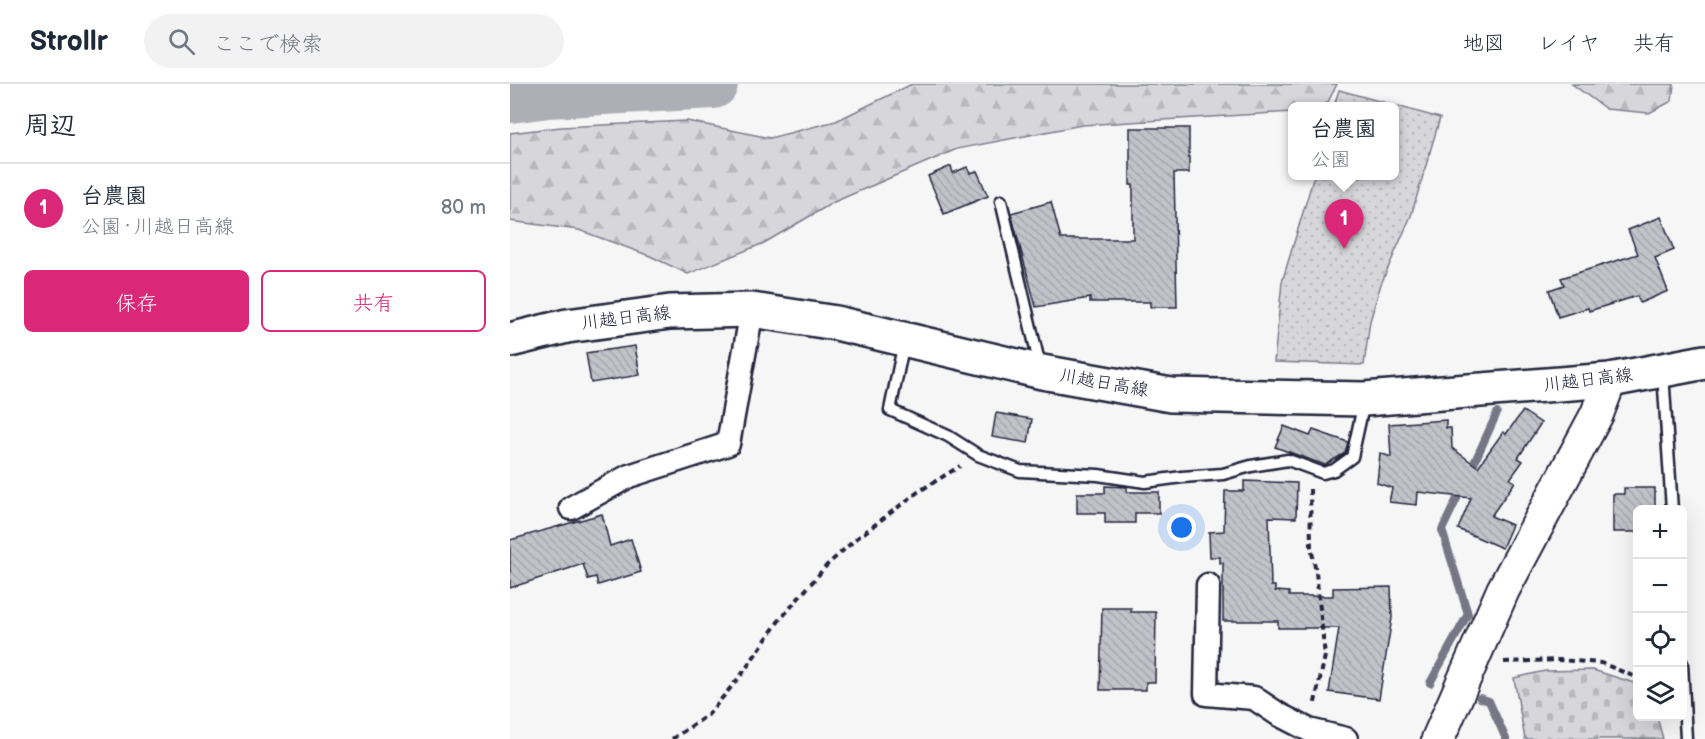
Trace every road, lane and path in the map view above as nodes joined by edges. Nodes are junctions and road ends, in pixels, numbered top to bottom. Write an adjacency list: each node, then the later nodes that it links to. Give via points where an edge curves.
1 (1001, 201): 7 (lane)
2 (752, 310): 3 (main road, 川越日高線, via 670,312 567,326); 4 (main road, 川越日高線, via 836,323); 13 (street, via 728,444 629,476)
3 (510, 340)
4 (905, 341): 7 (main road, 川越日高線); 10 (lane, via 890,410 948,436)
5 (1705, 362): 6 (main road, 川越日高線)
6 (1663, 370): 8 (main road, 川越日高線); 12 (lane)
7 (1042, 372): 9 (main road, 川越日高線, via 1171,395)
8 (1610, 380): 9 (main road, 川越日高線); 15 (street, via 1597,414 1503,590)
9 (1364, 399): 11 (lane, via 1352,457)
10 (978, 455): 11 (lane, via 1020,471 1145,482 1223,474 1288,460 1323,472); 19 (path, via 918,492 827,565 708,715)
11 (1334, 470): 18 (path, via 1310,489 1311,547 1325,656)
12 (1672, 505)
13 (571, 508)
14 (1208, 585): 18 (street, via 1206,694 1254,698)
15 (1476, 656): 17 (path, via 1499,663 1601,663); 21 (street)
16 (1683, 667): 22 (lane)
17 (1633, 676)
18 (1309, 730): 20 (street)
19 (672, 739)
20 (1346, 739)
21 (1438, 739)
22 (1686, 739)

